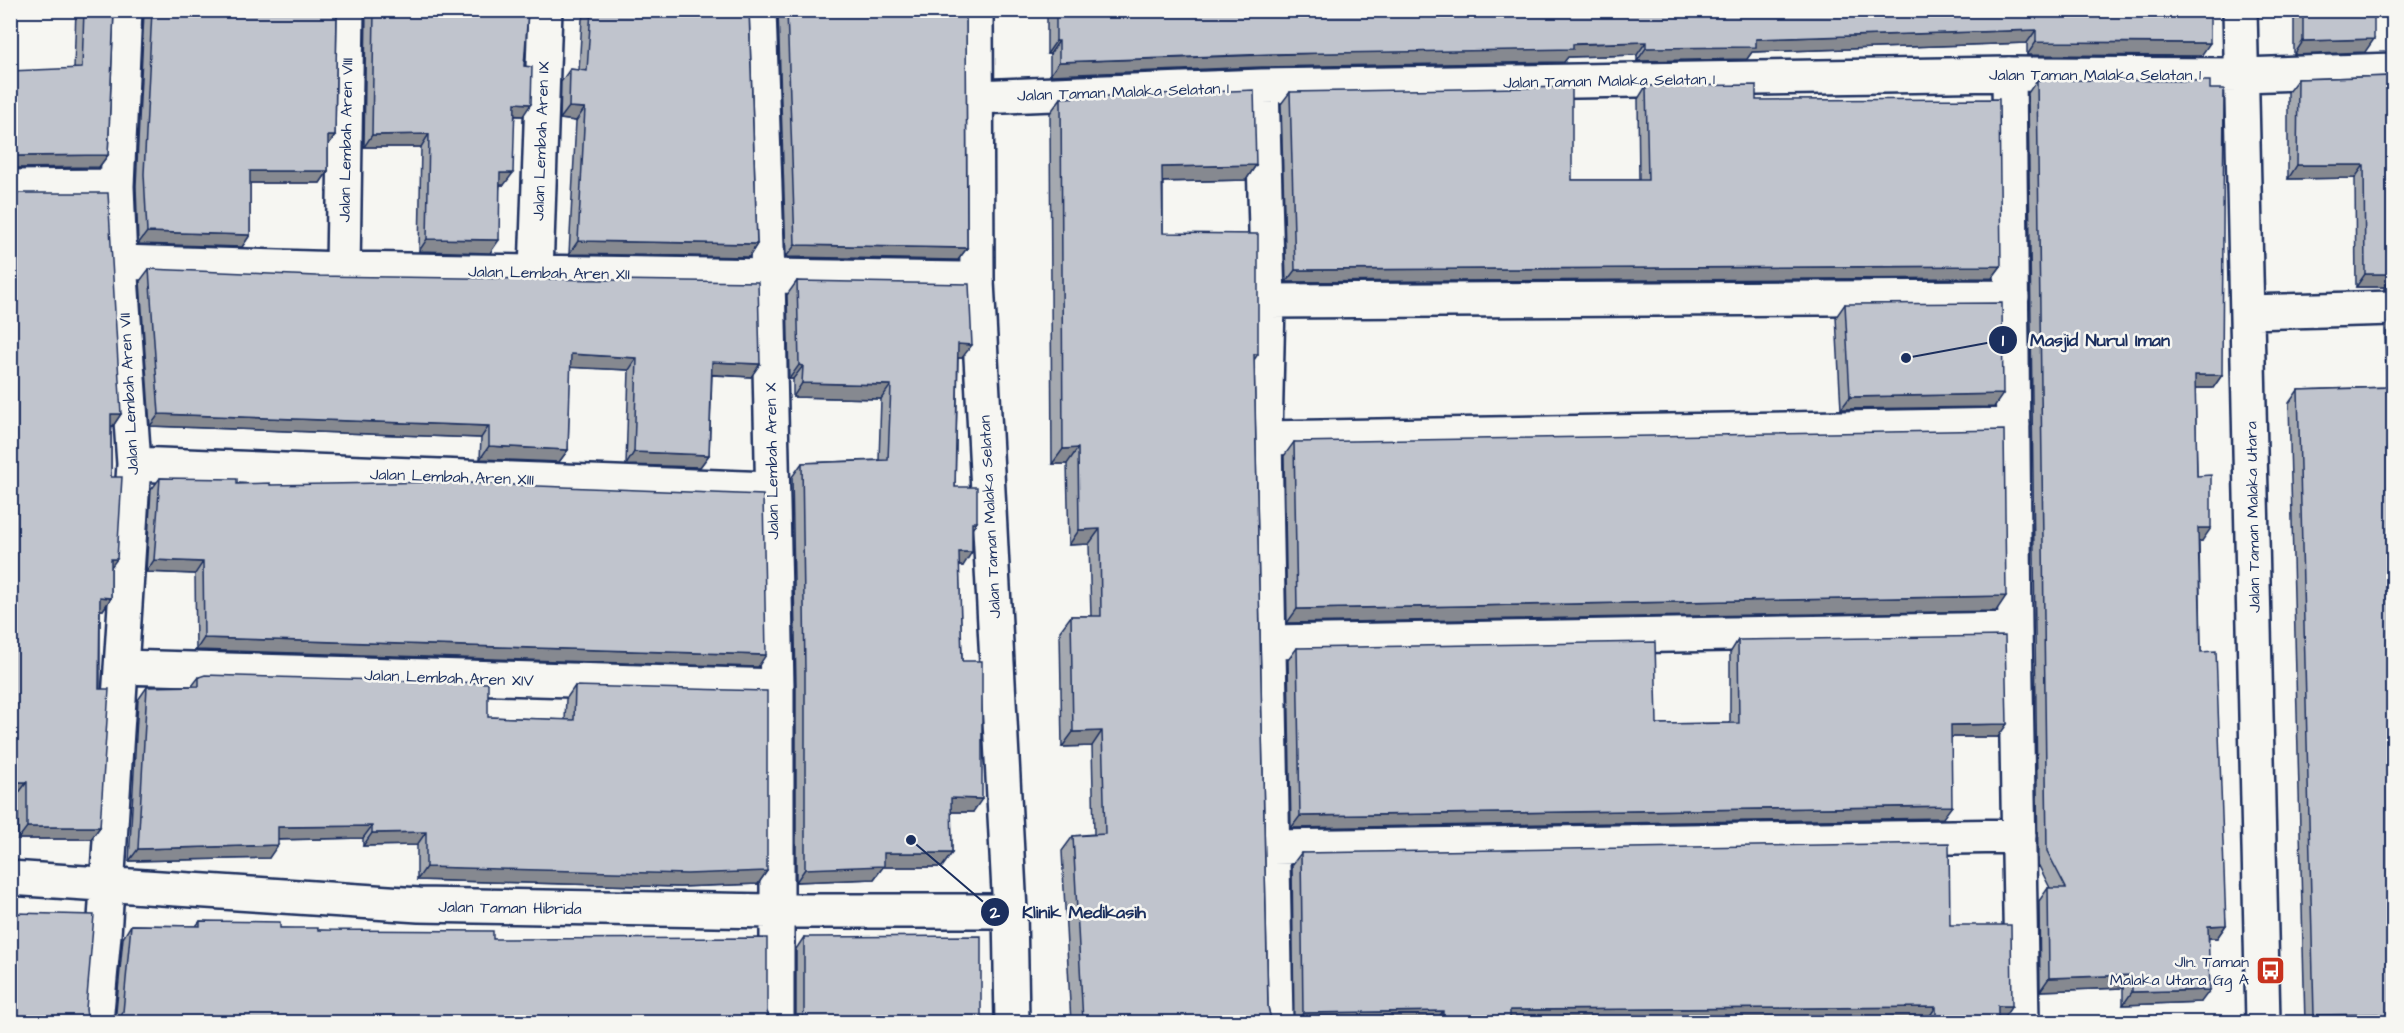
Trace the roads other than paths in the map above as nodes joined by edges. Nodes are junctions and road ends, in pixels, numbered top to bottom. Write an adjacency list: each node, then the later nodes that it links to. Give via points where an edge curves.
1 (125, 10): 12 (street, Jalan Lembah Aren VII)
2 (347, 10): 15 (street, Jalan Lembah Aren VIII)
3 (545, 10): 16 (street, Jalan Lembah Aren IX)
4 (759, 10): 17 (street, Jalan Lembah Aren X)
5 (976, 10): 11 (street, Jalan Taman Malaka Selatan)
6 (2240, 10): 9 (street, Jalan Taman Malaka Utara)
7 (2394, 70): 9 (street, Jalan Taman Malaka Selatan 1)
8 (2009, 74): 9 (street, Jalan Taman Malaka Selatan 1); 10 (street, Jalan Taman Malaka Selatan 1); 19 (street)
9 (2242, 75): 22 (street, Jalan Taman Malaka Utara)
10 (1262, 86): 11 (street, Jalan Taman Malaka Selatan 1); 20 (street)
11 (976, 97): 18 (street, Jalan Taman Malaka Selatan)
12 (117, 186): 13 (street); 14 (street, Jalan Lembah Aren VII)
13 (10, 187)
14 (120, 262): 15 (street, Jalan Lembah Aren XII); 25 (street, Jalan Lembah Aren VII)
15 (343, 269): 16 (street, Jalan Lembah Aren XII)
16 (536, 272): 17 (street, Jalan Lembah Aren XII)
17 (768, 277): 18 (street, Jalan Lembah Aren XII); 26 (street, Jalan Lembah Aren X)
18 (977, 281): 36 (street, Jalan Taman Malaka Selatan)
19 (2012, 297): 20 (street); 23 (street)
20 (1268, 301): 24 (street)
21 (2394, 308): 22 (street)
22 (2247, 312): 42 (street, Jalan Taman Malaka Utara)
23 (2013, 425): 24 (street); 27 (street)
24 (1265, 438): 28 (street)
25 (134, 464): 26 (street, Jalan Lembah Aren XIII); 29 (street, Jalan Lembah Aren VII)
26 (771, 489): 30 (street, Jalan Lembah Aren X)
27 (2015, 629): 28 (street); 31 (street)
28 (1269, 642): 32 (street)
29 (122, 667): 30 (street, Jalan Lembah Aren XIV); 34 (street, Jalan Lembah Aren VII)
30 (777, 686): 35 (street, Jalan Lembah Aren X)
31 (2019, 836): 32 (street); 41 (street)
32 (1272, 847): 40 (street)
33 (10, 878): 34 (street, Jalan Taman Hibrida)
34 (108, 884): 35 (street, Jalan Taman Hibrida, via 419,905); 37 (street, Jalan Lembah Aren VII)
35 (778, 911): 36 (street, Jalan Taman Hibrida); 38 (street, Jalan Lembah Aren X)
36 (1010, 911): 39 (street, Jalan Taman Malaka Selatan)
37 (96, 1023)
38 (777, 1023)
39 (1012, 1023)
40 (1276, 1023)
41 (2022, 1023)
42 (2264, 1023)

